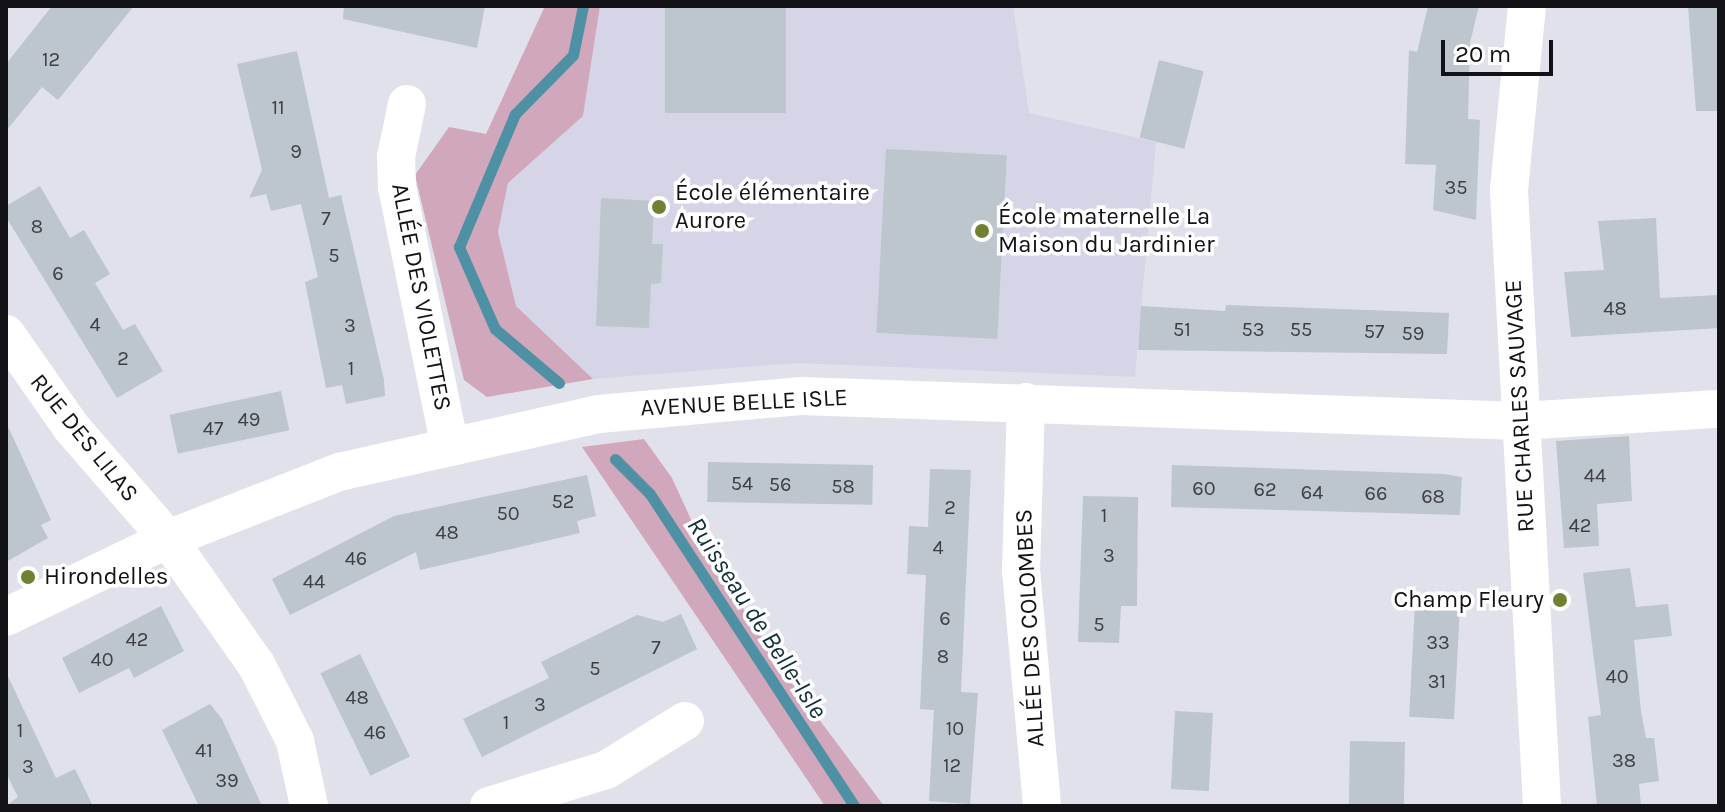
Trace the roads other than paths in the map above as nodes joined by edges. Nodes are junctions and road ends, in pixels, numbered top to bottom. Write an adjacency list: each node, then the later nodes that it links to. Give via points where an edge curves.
1 (1527, 6): 6 (street, RUE CHARLES SAUVAGE, via 1509,190)
2 (407, 104): 7 (street, ALLÉE DES VIOLETTES, via 396,157 397,187)
3 (6, 334): 8 (street, RUE DES LILAS, via 71,427)
4 (1026, 402): 6 (street, AVENUE BELLE ISLE); 7 (street, AVENUE BELLE ISLE, via 801,396 726,400 599,414); 14 (street, ALLÉE DES COLOMBES, via 1021,570)
5 (1719, 409): 6 (street, AVENUE BELLE ISLE)
6 (1520, 421): 15 (street, RUE CHARLES SAUVAGE)
7 (449, 442): 8 (street, AVENUE BELLE ISLE, via 339,472)
8 (168, 539): 9 (street, AVENUE BELLE ISLE); 12 (street, RUE DES LILAS, via 272,693 302,762)
9 (6, 617)
10 (685, 721): 11 (street)
11 (580, 794): 13 (street)
12 (309, 806)
13 (489, 806)
14 (1042, 806)
15 (1542, 806)

